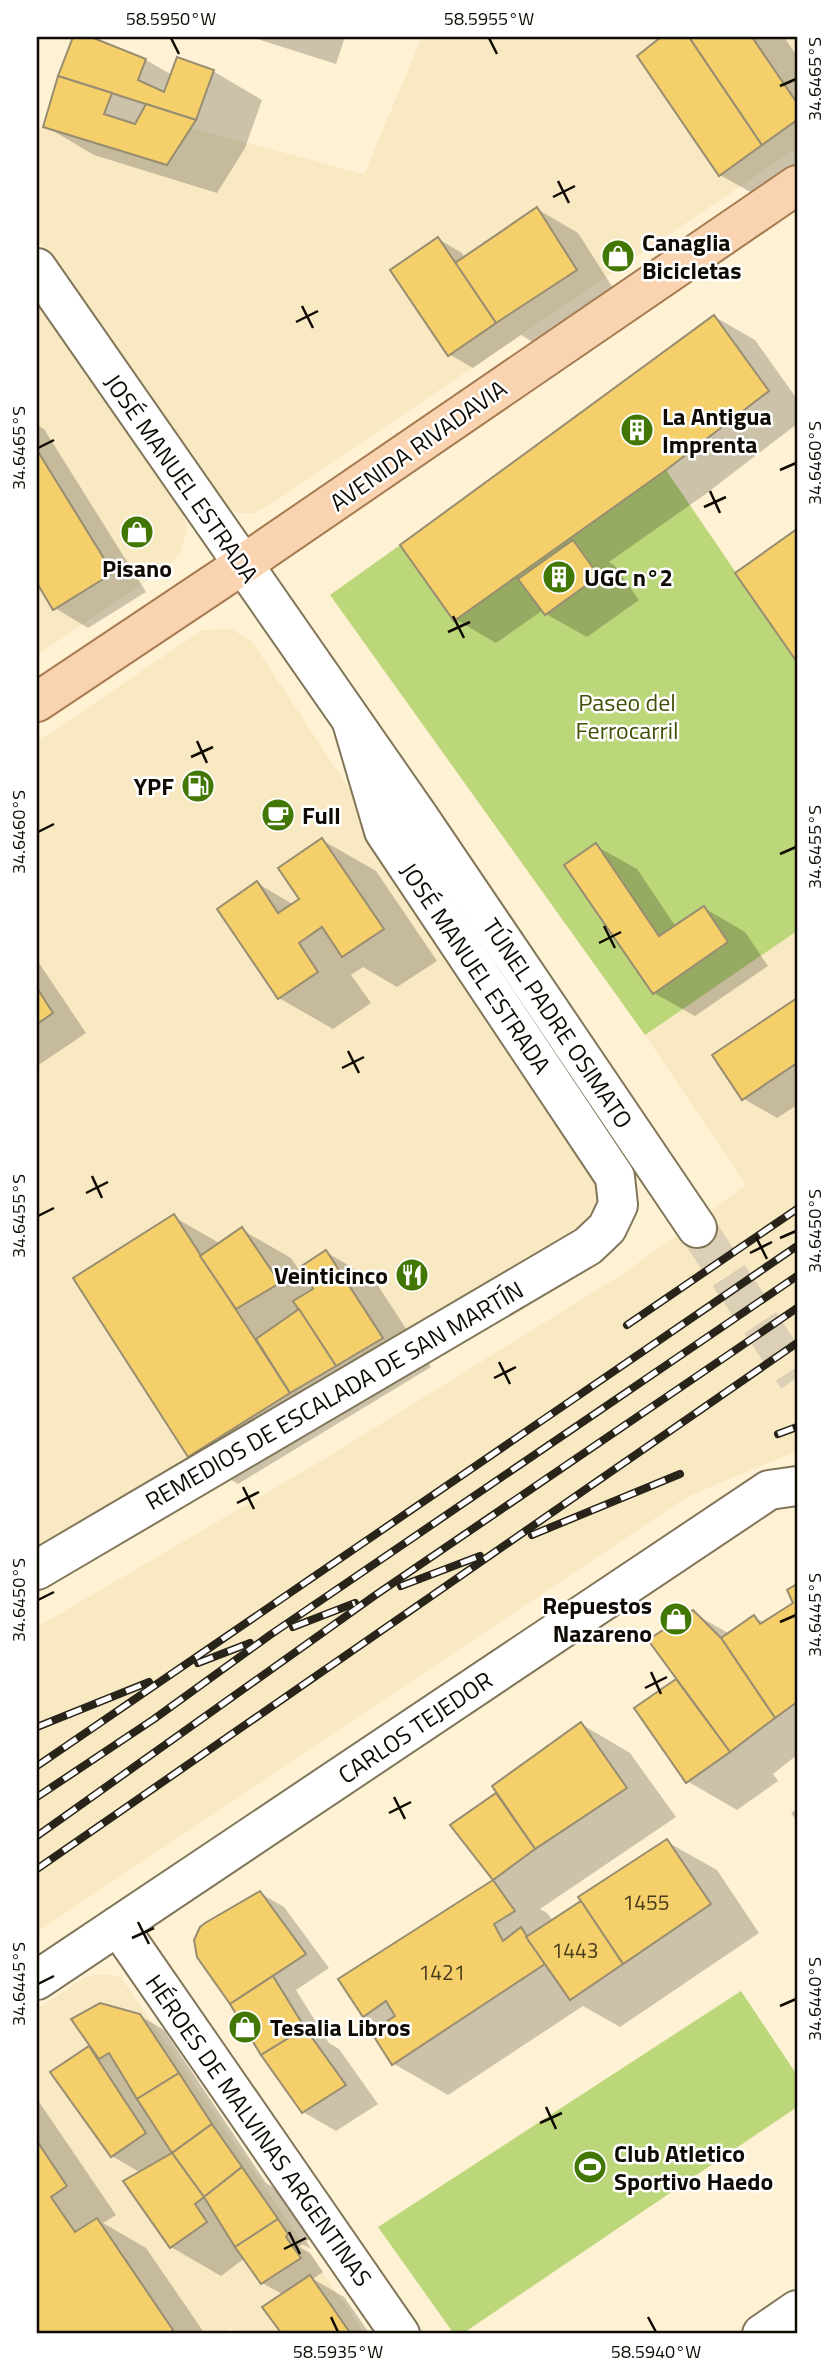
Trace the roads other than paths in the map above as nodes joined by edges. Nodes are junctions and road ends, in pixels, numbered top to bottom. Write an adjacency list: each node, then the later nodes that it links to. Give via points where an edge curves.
1 (797, 185): 3 (main road, AVENIDA RIVADAVIA)
2 (37, 268): 3 (street, JOSÉ MANUEL ESTRADA)
3 (242, 565): 4 (main road, AVENIDA RIVADAVIA); 5 (street, JOSÉ MANUEL ESTRADA)
4 (37, 702)
5 (352, 722): 6 (street, JOSÉ MANUEL ESTRADA); 7 (street, JOSÉ MANUEL ESTRADA, via 384,831 615,1177)
6 (419, 817): 8 (street, TÚNEL PADRE OSIMATO)
7 (618, 1205): 10 (street, REMEDIOS DE ESCALADA DE SAN MARTÍN, via 607,1228 588,1246)
8 (696, 1228)
9 (797, 1486): 11 (street, CARLOS TEJEDOR, via 769,1490)
10 (37, 1570)
11 (118, 1926): 12 (street, CARLOS TEJEDOR); 14 (street, HÉROES DE MALVINAS ARGENTINAS)
12 (37, 1980)
13 (797, 2310): 15 (street)
14 (400, 2334)
15 (762, 2334)

